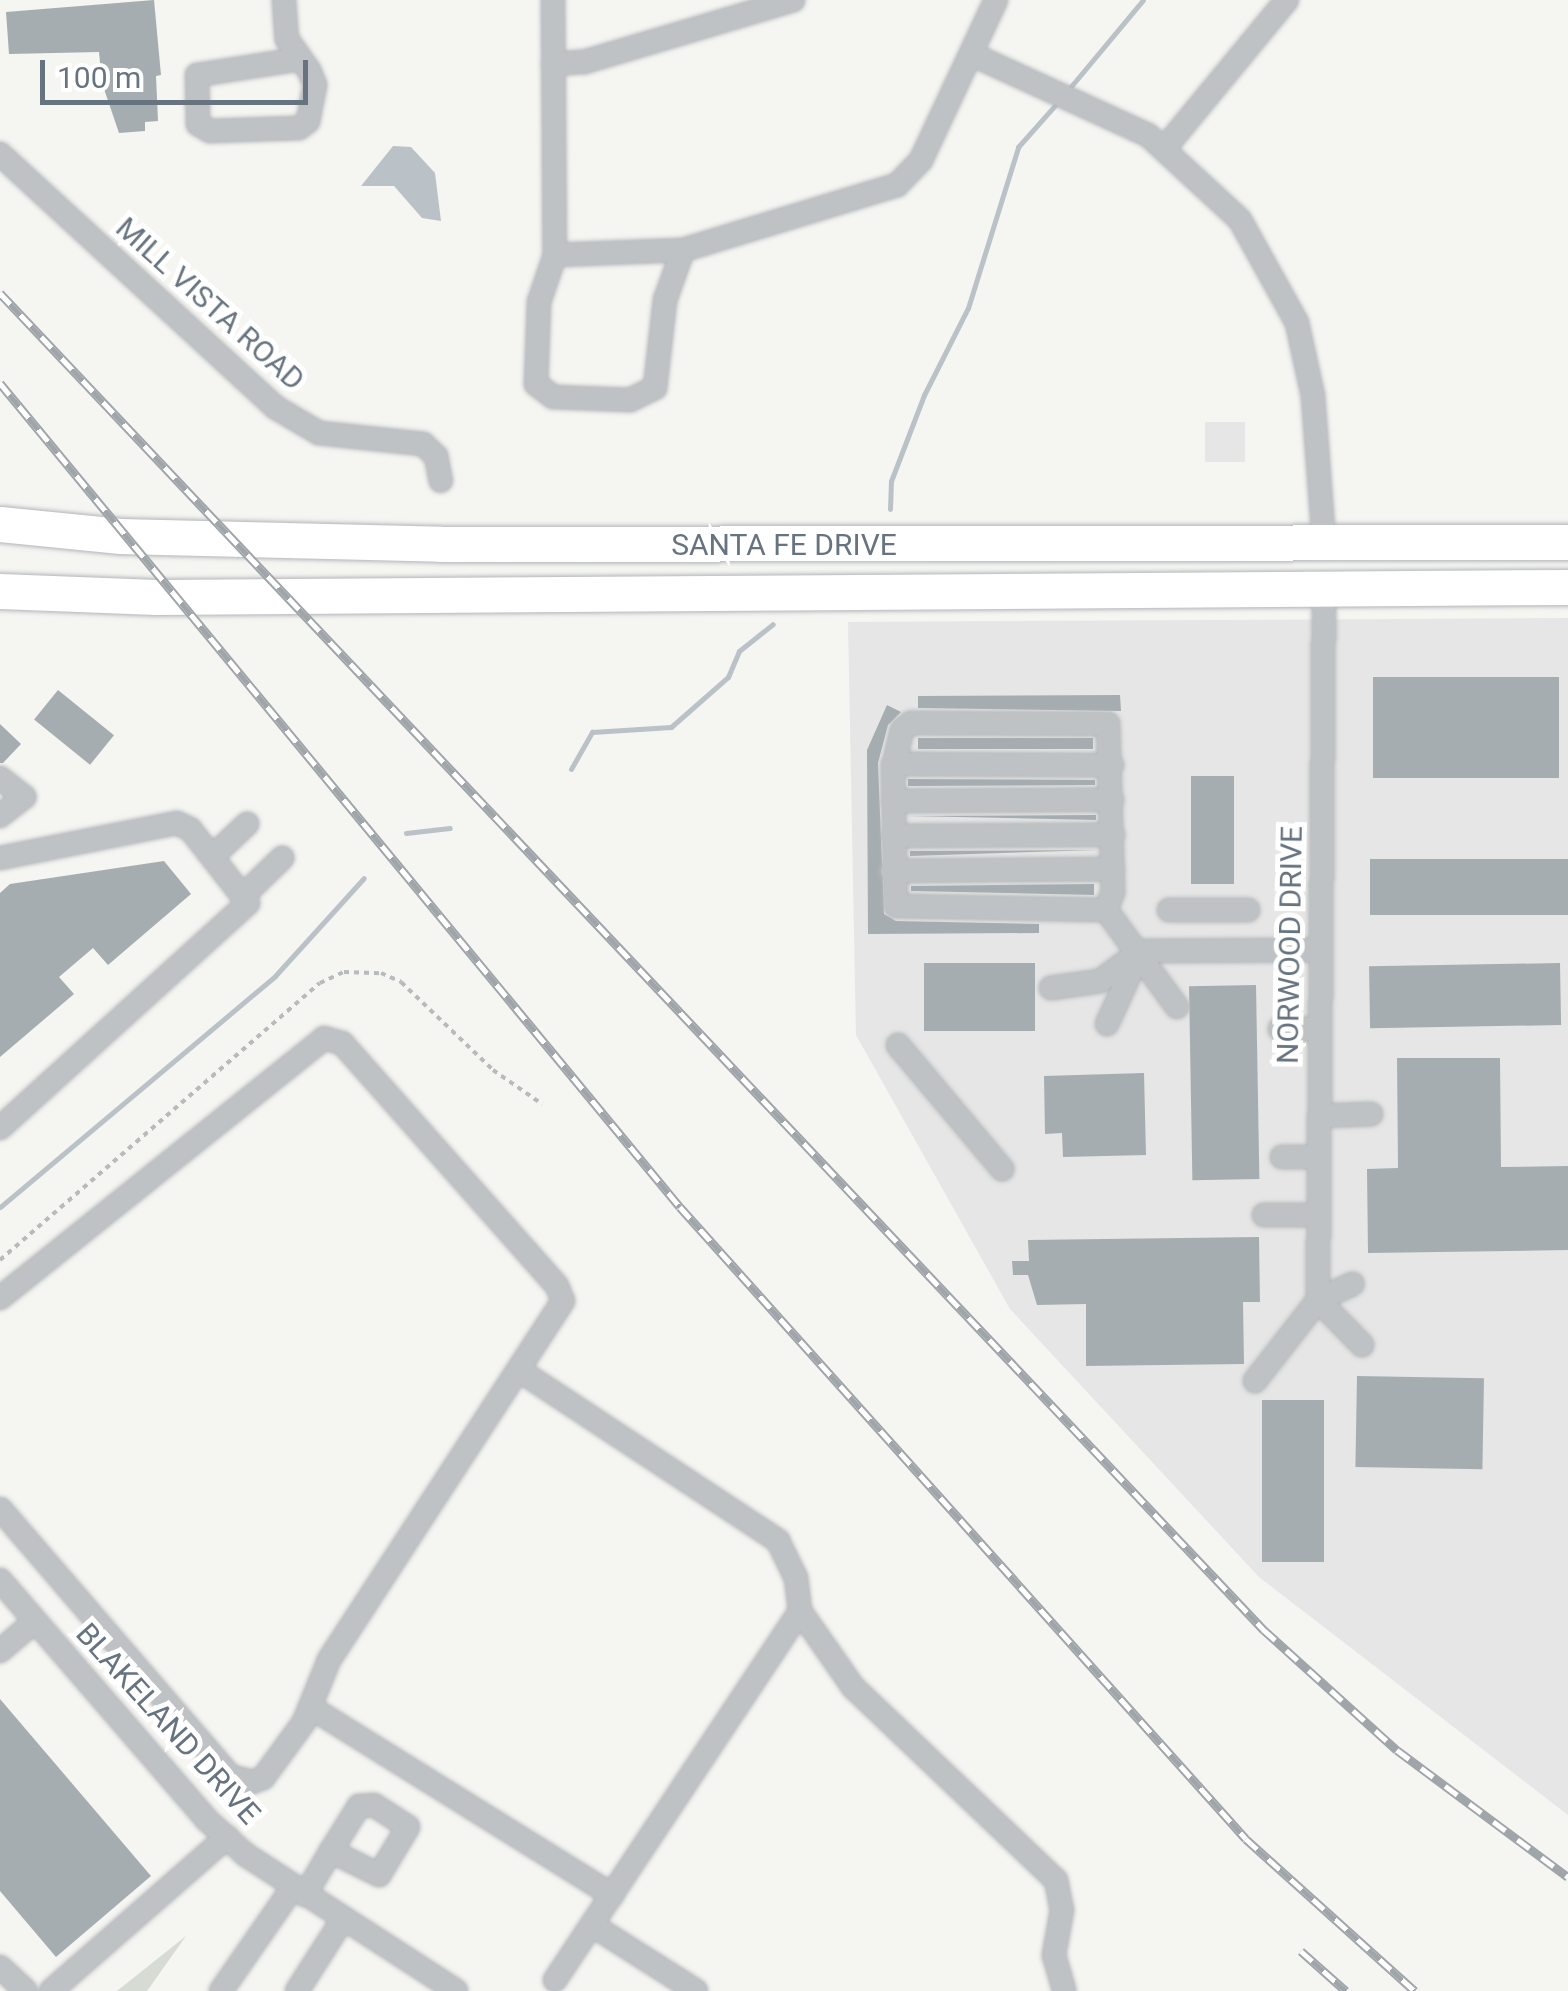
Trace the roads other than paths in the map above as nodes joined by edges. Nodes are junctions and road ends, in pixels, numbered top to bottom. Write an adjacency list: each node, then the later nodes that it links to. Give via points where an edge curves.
1 (284, 0): 7 (street, via 287,40)
2 (553, 0): 8 (street)
3 (793, 0): 8 (street, via 584,62)
4 (996, 0): 6 (street)
5 (1287, 0): 9 (street, via 1237,68)
6 (971, 54): 9 (street, via 1094,107); 11 (street, via 920,160 897,184)
7 (300, 59): 7 (street, via 317,98 299,128 210,132 198,124 198,74)
8 (553, 64): 12 (street)
9 (1164, 148): 15 (street, via 1240,220 1297,323 1313,396)
10 (0, 154): 13 (street, MILL VISTA ROAD, via 275,407 319,433 423,444 436,456)
11 (683, 250): 12 (street); 12 (street, via 665,300 655,388 630,400 553,397 536,384 540,302)
12 (555, 255)
13 (441, 481)
14 (0, 524): 15 (highway, SANTA FE DRIVE, via 120,536 441,544)
15 (1324, 542): 16 (highway, SANTA FE DRIVE)
16 (1415, 542): 17 (highway, SANTA FE DRIVE); 19 (highway, via 1344,560)
17 (1568, 542)
18 (1568, 587): 19 (highway, SANTA FE DRIVE)
19 (1324, 590): 20 (highway, SANTA FE DRIVE, via 156,597); 39 (street, NORWOOD DRIVE)
20 (0, 591)
21 (893, 764): 22 (street); 22 (street, via 902,730 911,723 1100,720 1111,731); 25 (street)
22 (1112, 765): 24 (street)
23 (0, 778): 26 (street, via 24,797)
24 (1112, 800): 25 (street); 28 (street)
25 (893, 802): 29 (street)
26 (0, 816)
27 (247, 824): 30 (street)
28 (1112, 834): 29 (street); 33 (street)
29 (893, 836): 34 (street)
30 (213, 856): 31 (street, via 177,822); 35 (street)
31 (0, 858)
32 (282, 858): 35 (street)
33 (1113, 869): 34 (street); 36 (street)
34 (892, 872): 36 (street, via 892,900 901,908)
35 (245, 894): 49 (street, via 248,902)
36 (1106, 910): 40 (street)
37 (1169, 910): 38 (street)
38 (1248, 910)
39 (1320, 950): 40 (street); 45 (street, NORWOOD DRIVE)
40 (1141, 951): 41 (street, via 1100,981); 42 (street); 43 (street)
41 (1051, 988)
42 (1177, 1007)
43 (1108, 1024)
44 (1280, 1029): 45 (street)
45 (1320, 1029): 48 (street, NORWOOD DRIVE)
46 (898, 1046): 52 (street)
47 (1371, 1114): 48 (street)
48 (1319, 1116): 51 (street, NORWOOD DRIVE)
49 (0, 1128)
50 (1282, 1157): 51 (street)
51 (1318, 1157): 54 (street, NORWOOD DRIVE)
52 (1002, 1169)
53 (1264, 1215): 54 (street)
54 (1318, 1215): 57 (street, NORWOOD DRIVE)
55 (1353, 1284): 57 (street)
56 (0, 1298): 59 (street, via 324,1038 342,1043 557,1286 562,1301)
57 (1318, 1300): 58 (street); 60 (street)
58 (1362, 1346)
59 (522, 1372): 63 (street, via 778,1542 796,1578); 66 (street, via 328,1660)
60 (1255, 1382)
61 (0, 1509): 66 (street, via 240,1782 262,1778)
62 (0, 1580): 64 (street, BLAKELAND DRIVE)
63 (800, 1611): 70 (street); 81 (street, via 854,1687 1056,1880 1062,1910 1054,1954)
64 (36, 1621): 65 (street); 67 (street, BLAKELAND DRIVE)
65 (0, 1651)
66 (310, 1706): 70 (street)
67 (227, 1838): 69 (street, BLAKELAND DRIVE); 76 (street)
68 (331, 1851): 69 (street)
69 (299, 1891): 71 (street, BLAKELAND DRIVE); 77 (street)
70 (612, 1896): 72 (street)
71 (343, 1919): 78 (street); 79 (street, BLAKELAND DRIVE)
72 (592, 1925): 74 (street); 80 (street)
73 (0, 1967): 75 (street)
74 (558, 1988)
75 (26, 1991)
76 (51, 1991)
77 (221, 1991)
78 (297, 1991)
79 (456, 1991)
80 (696, 1991)
81 (1064, 1991)

